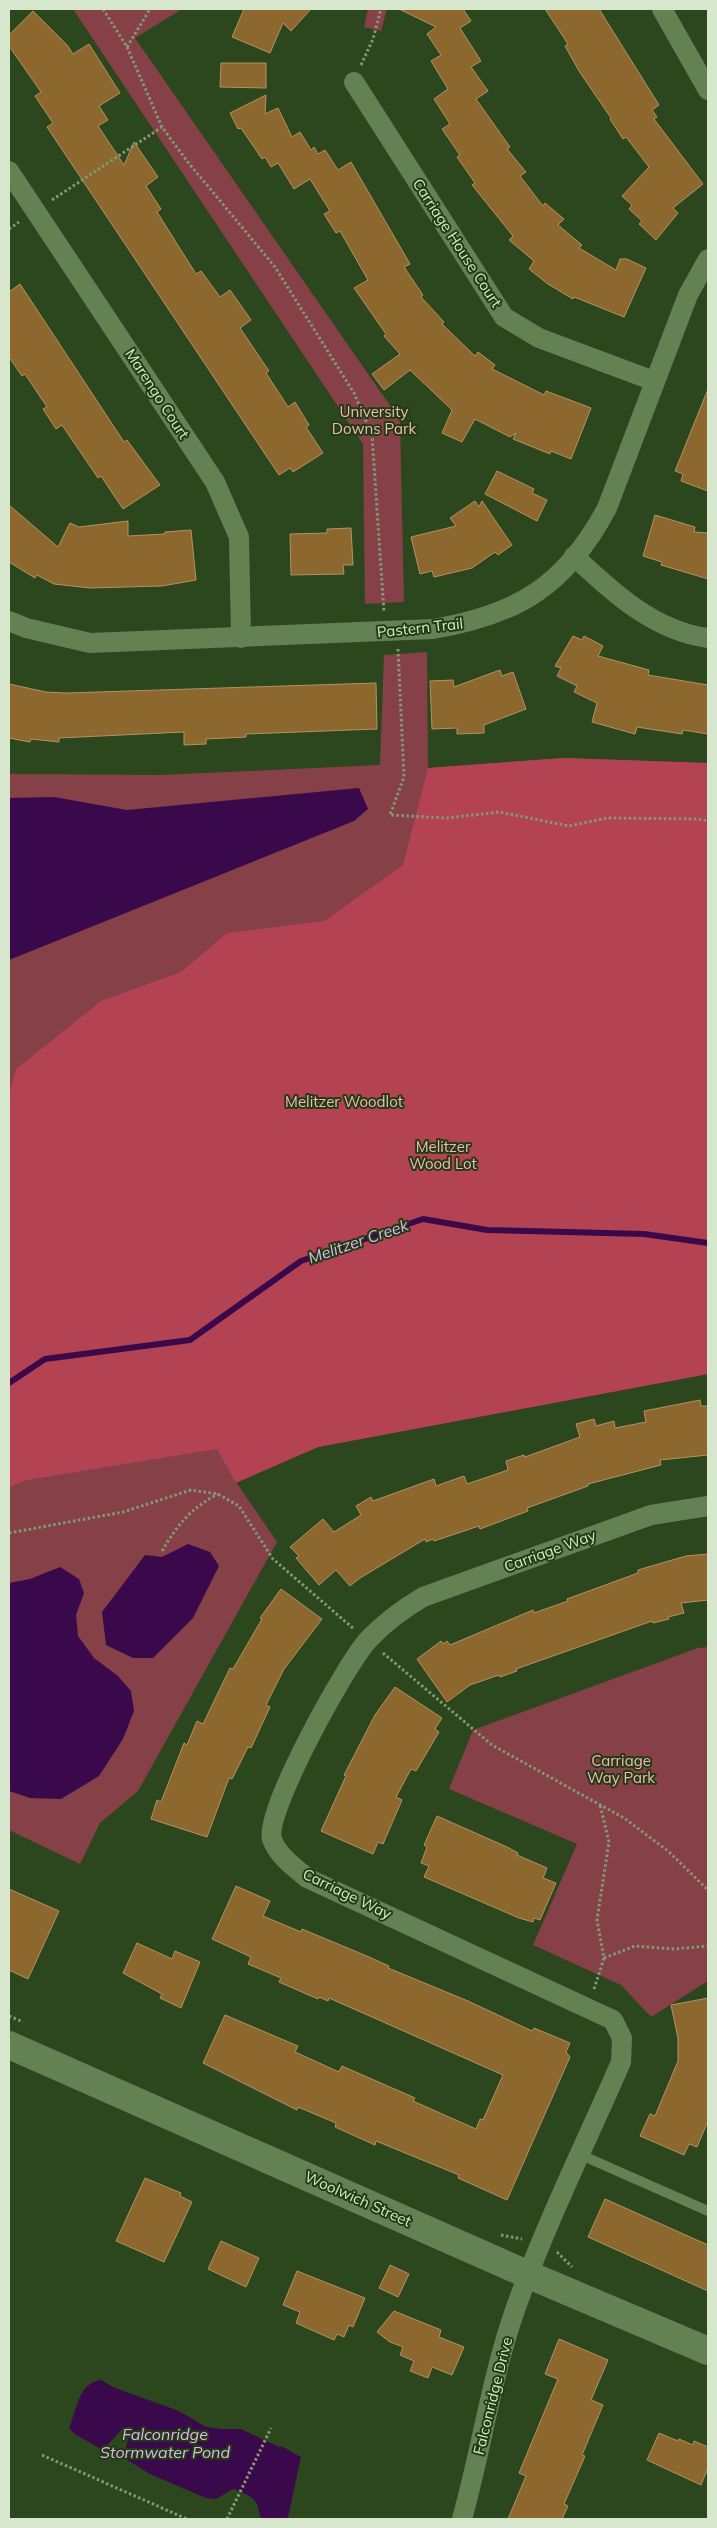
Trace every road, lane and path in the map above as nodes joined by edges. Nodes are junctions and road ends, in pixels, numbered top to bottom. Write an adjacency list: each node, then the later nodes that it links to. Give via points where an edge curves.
1 (103, 9): 6 (path)
2 (145, 9): 3 (path)
3 (149, 9): 6 (path)
4 (382, 9): 7 (path)
5 (662, 9): 8 (street)
6 (126, 47): 9 (path)
7 (354, 82): 15 (street, Carriage House Court, via 504,317 539,338)
8 (708, 90)
9 (162, 127): 11 (path); 17 (path, via 275,267 354,393 372,435)
10 (9, 171): 19 (street, Marengo Court, via 215,482 239,537)
11 (48, 203)
12 (24, 219): 13 (path)
13 (9, 228)
14 (708, 259): 15 (street, Pastern Trail, via 688,295)
15 (654, 381): 16 (street, Pastern Trail, via 607,508 593,534)
16 (574, 556): 19 (street, Pastern Trail, via 538,593 506,611 470,623 433,630); 20 (street, via 635,608 666,626)
17 (384, 614)
18 (9, 621): 19 (street, Pastern Trail, via 90,643)
19 (241, 638)
20 (708, 638)
21 (398, 647): 22 (path, via 404,777 390,815 447,818 499,812 569,826 607,818)
22 (708, 821)
23 (218, 1494): 25 (path, via 191,1490 123,1512); 26 (path, via 197,1505 175,1529); 27 (path, via 239,1506 273,1559)
24 (708, 1506): 33 (street, Carriage Way, via 651,1515 423,1597 396,1614 368,1640 329,1698 273,1816 272,1838 286,1862 308,1878)
25 (9, 1533)
26 (162, 1550)
27 (358, 1631)
28 (379, 1650): 29 (path, via 492,1745)
29 (600, 1805): 30 (path, via 624,1818 668,1851); 32 (path, via 609,1842 597,1920)
30 (708, 1890)
31 (708, 1946): 32 (path, via 674,1949 635,1946)
32 (604, 1958): 33 (path)
33 (588, 2008): 35 (street, Carriage Way, via 613,2020 622,2038 621,2062)
34 (9, 2045): 37 (street, Woolwich Street)
35 (581, 2154): 36 (lane); 37 (street, Carriage Way)
36 (708, 2210)
37 (529, 2275): 38 (street, Woolwich Street); 43 (street, Falconridge Drive, via 491,2394)
38 (708, 2351)
39 (271, 2428): 42 (path)
40 (42, 2455): 41 (path)
41 (187, 2519)
42 (227, 2519)
43 (462, 2519)

